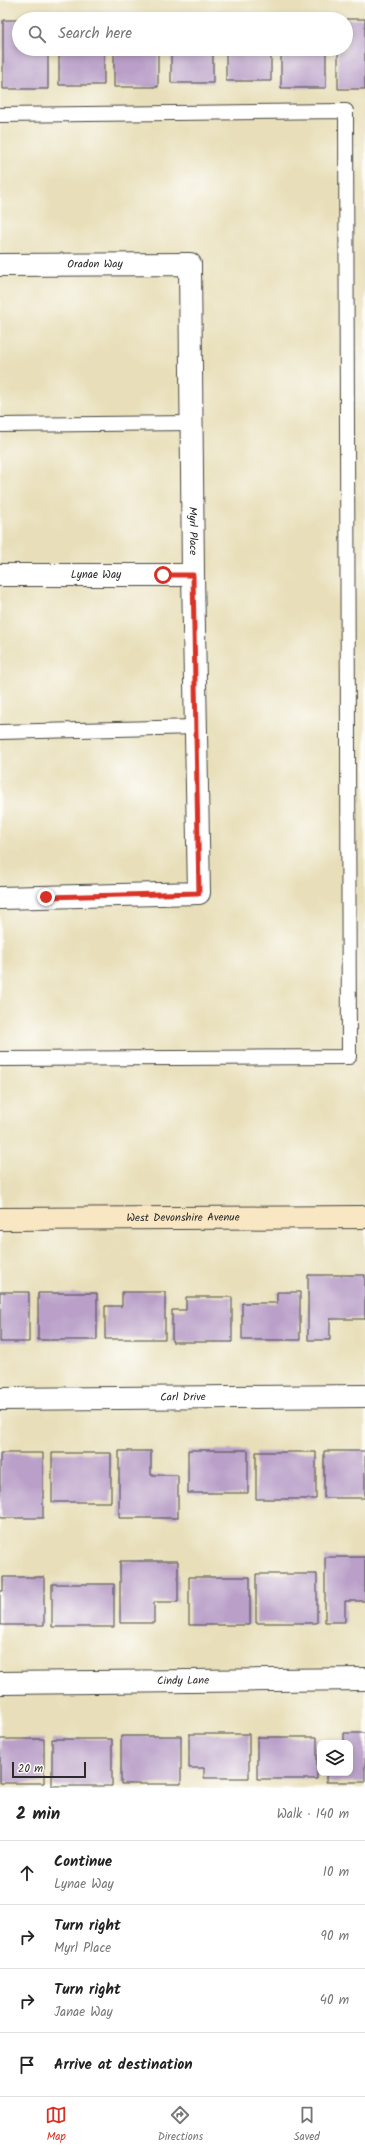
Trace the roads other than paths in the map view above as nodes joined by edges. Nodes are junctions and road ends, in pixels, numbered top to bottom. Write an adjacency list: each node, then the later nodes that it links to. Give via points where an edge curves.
1 (0, 115): 11 (lane, via 346,111 349,1057)
2 (190, 264): 3 (street, Oradon Way); 4 (street, Myrl Place)
3 (0, 265)
4 (192, 423): 5 (lane); 7 (street, Myrl Place)
5 (0, 425)
6 (0, 575): 7 (street, Lynae Way)
7 (193, 575): 8 (street, Myrl Place)
8 (196, 727): 9 (lane); 10 (street, Myrl Place, via 199,893)
9 (0, 732)
10 (0, 898)
11 (0, 1059)
12 (365, 1217): 13 (street, West Devonshire Avenue)
13 (0, 1219)
14 (365, 1396): 15 (street, Carl Drive)
15 (0, 1398)
16 (365, 1679): 17 (street, Cindy Lane)
17 (0, 1683)

